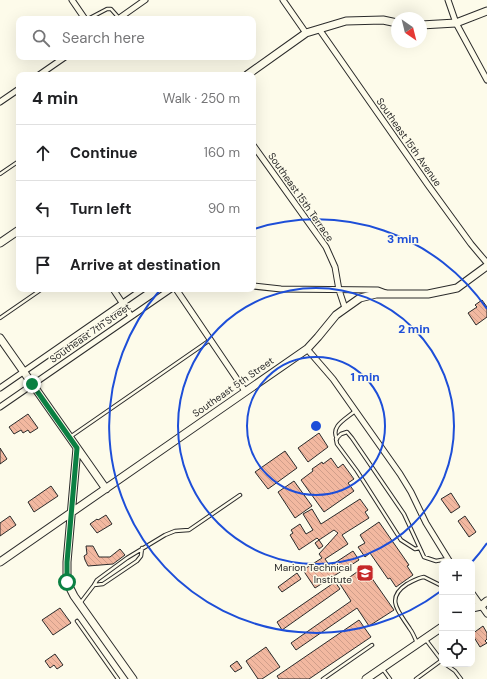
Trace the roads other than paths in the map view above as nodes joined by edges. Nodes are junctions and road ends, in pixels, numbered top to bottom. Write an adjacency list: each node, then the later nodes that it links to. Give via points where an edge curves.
1 (72, 0): 6 (street)
2 (145, 0): 9 (street)
3 (283, 0): 14 (street)
4 (448, 0): 11 (street)
5 (487, 11): 11 (street)
6 (82, 16)
7 (94, 16): 8 (lane, via 111,9)
8 (117, 16)
9 (123, 16)
10 (391, 22): 13 (street, via 346,21)
11 (456, 24): 12 (street); 18 (street)
12 (427, 25)
13 (319, 28): 14 (street); 26 (street, Southeast 15th Avenue, via 428,185)
14 (306, 33): 17 (street)
15 (61, 60): 16 (street)
16 (43, 72)
17 (251, 72)
18 (487, 80)
19 (16, 91): 20 (street)
20 (0, 102)
21 (256, 148): 29 (street, Southeast 15th Terrace, via 326,247 335,266)
22 (16, 163): 23 (lane)
23 (0, 174)
24 (16, 232): 25 (street)
25 (0, 243)
26 (487, 263)
27 (487, 266): 35 (street, Southeast 5th Street, via 457,288 428,294)
28 (256, 286): 29 (street)
29 (339, 290): 35 (street, via 378,290); 37 (street, Southeast 15th Terrace)
30 (38, 292): 39 (lane)
31 (115, 292): 36 (street)
32 (139, 292): 36 (street, Southeast 7th Street)
33 (167, 292): 38 (street, Southeast 7th Street)
34 (178, 292): 41 (street)
35 (389, 294): 37 (street, Southeast 5th Street, via 360,298)
36 (123, 303): 38 (street); 43 (street, Southeast 7th Street)
37 (344, 308): 42 (street, Southeast 5th Street)
38 (131, 316): 44 (street, Southeast 7th Street)
39 (0, 318)
40 (0, 338): 43 (street)
41 (211, 340): 46 (street); 49 (lane)
42 (307, 349): 46 (street, Southeast 5th Street); 48 (street)
43 (23, 372): 44 (street); 45 (street, Southeast 7th Street)
44 (32, 384): 47 (street, Southeast 7th Street); 49 (street)
45 (0, 388)
46 (245, 391): 52 (street, Southeast 5th Street)
47 (0, 407)
48 (356, 411): 50 (lane, via 335,427); 57 (street, via 404,480 426,524)
49 (70, 438): 51 (street)
50 (337, 439): 56 (lane, via 336,444 357,471 400,540 415,549); 56 (lane, via 346,432 352,438 404,514)
51 (77, 448): 52 (street); 54 (street)
52 (106, 489): 54 (street, Southeast 5th Street)
53 (240, 495): 55 (lane, via 189,530 165,534)
54 (72, 513): 59 (street, Southeast 5th Street); 64 (street, via 67,582)
55 (142, 548): 61 (lane, via 97,580); 61 (lane, via 137,561 103,584)
56 (419, 548): 58 (lane, via 424,557)
57 (448, 559)
58 (439, 561)
59 (0, 562)
60 (439, 584): 69 (lane, via 424,576 405,585 396,594 397,610 411,629)
61 (94, 585): 64 (lane)
62 (474, 595): 63 (street)
63 (484, 603): 65 (street)
64 (80, 604): 76 (street)
65 (487, 614)
66 (77, 621): 75 (lane)
67 (439, 628): 68 (street)
68 (424, 638): 69 (street); 71 (lane)
69 (417, 643): 74 (street)
70 (372, 645): 77 (lane)
71 (439, 657)
72 (439, 663): 80 (lane)
73 (450, 667): 81 (lane)
74 (382, 668): 78 (street); 79 (lane)
75 (118, 679)
76 (132, 679)
77 (323, 679)
78 (366, 679)
79 (390, 679)
80 (416, 679)
81 (461, 679)

